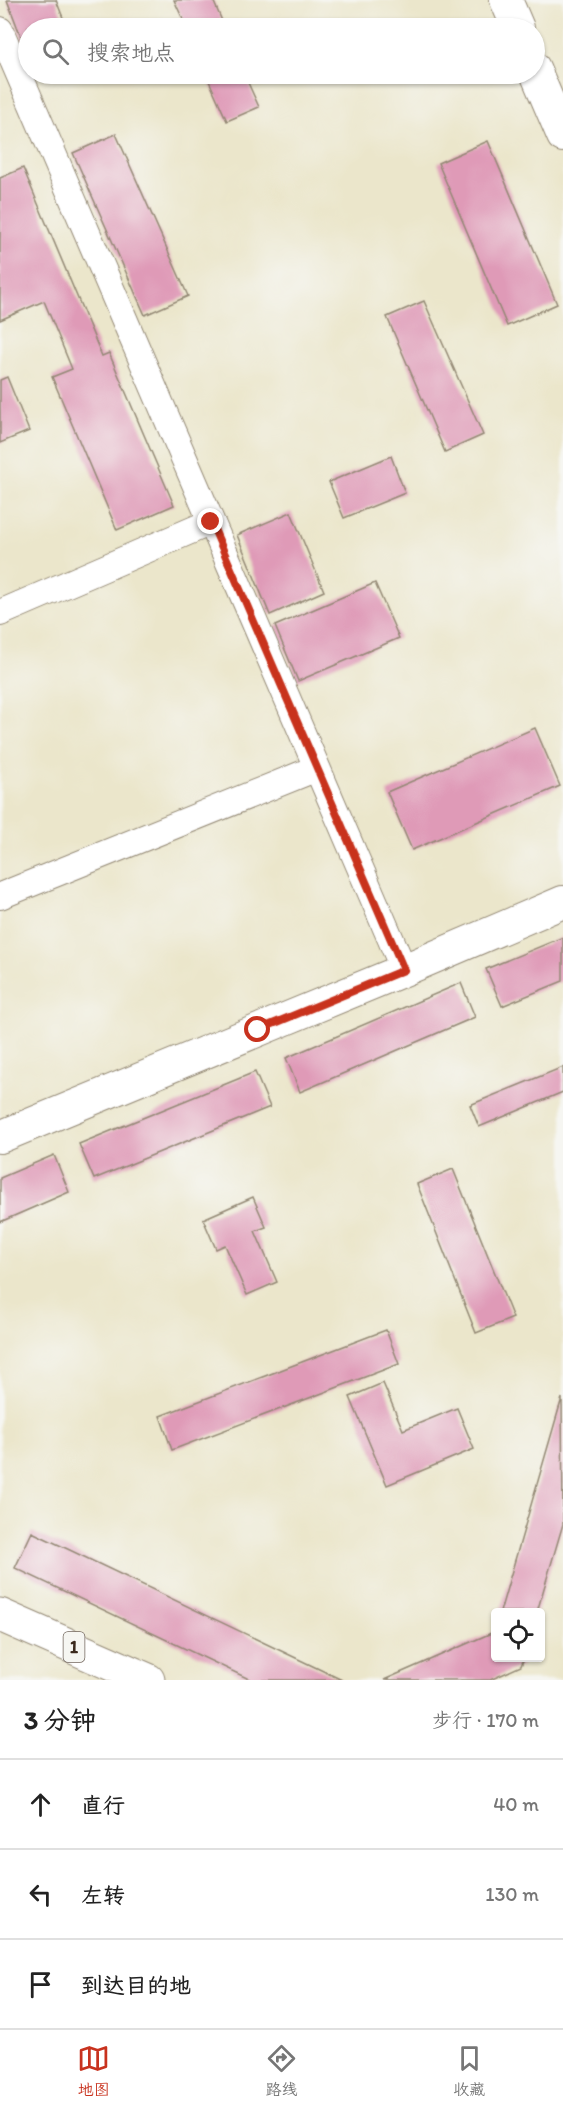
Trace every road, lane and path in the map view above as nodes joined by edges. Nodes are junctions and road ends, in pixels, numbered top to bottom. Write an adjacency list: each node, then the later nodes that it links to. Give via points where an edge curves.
1 (506, 0): 2 (street)
2 (514, 18)
3 (0, 30): 4 (street)
4 (18, 72)
5 (23, 84): 8 (street)
6 (541, 84): 7 (street)
7 (563, 136)
8 (211, 522): 9 (street); 10 (street)
9 (0, 613)
10 (317, 768): 11 (street); 13 (street)
11 (0, 896)
12 (563, 902): 13 (street)
13 (404, 970): 14 (street)
14 (0, 1137)
15 (0, 1615): 16 (main road, 1)
16 (148, 1680)

